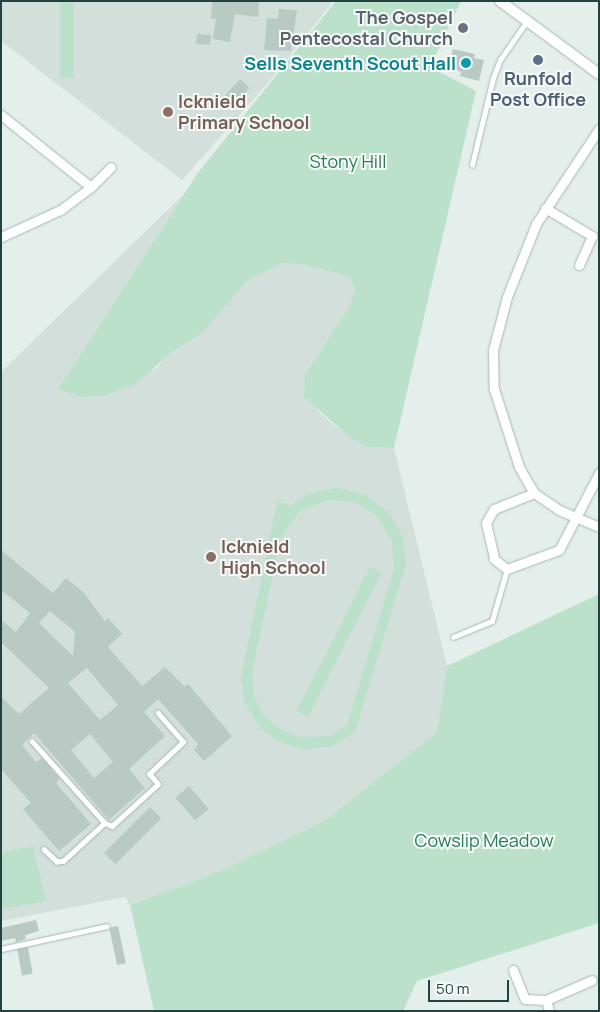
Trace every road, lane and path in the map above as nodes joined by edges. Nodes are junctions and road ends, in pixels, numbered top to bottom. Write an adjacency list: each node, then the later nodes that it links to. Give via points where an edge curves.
1 (500, 1): 2 (street)
2 (527, 21): 3 (street); 6 (lane, via 500,60 493,78)
3 (599, 74)
4 (1, 115): 8 (street)
5 (599, 129): 9 (street)
6 (472, 165)
7 (111, 167): 8 (street)
8 (91, 187): 10 (street, via 60,210)
9 (545, 208): 11 (street, via 592,236); 13 (street, via 507,297 493,350 494,389 519,467)
10 (1, 237)
11 (579, 266)
12 (599, 472): 14 (street)
13 (534, 493): 14 (street, via 559,510); 16 (street, via 494,509 486,522 494,559)
14 (576, 516): 15 (street); 16 (street, via 559,550)
15 (599, 527)
16 (507, 569): 17 (lane, via 492,621)
17 (453, 637)
18 (158, 713): 20 (lane, via 184,742 149,774 158,784 112,826)
19 (32, 742): 20 (lane)
20 (104, 823): 21 (lane, via 64,861 57,862)
21 (44, 850)
22 (107, 926): 23 (lane)
23 (1, 949)
24 (513, 970): 26 (street, via 525,999)
25 (592, 980): 26 (street)
26 (546, 1000): 27 (street)
27 (549, 1011)

